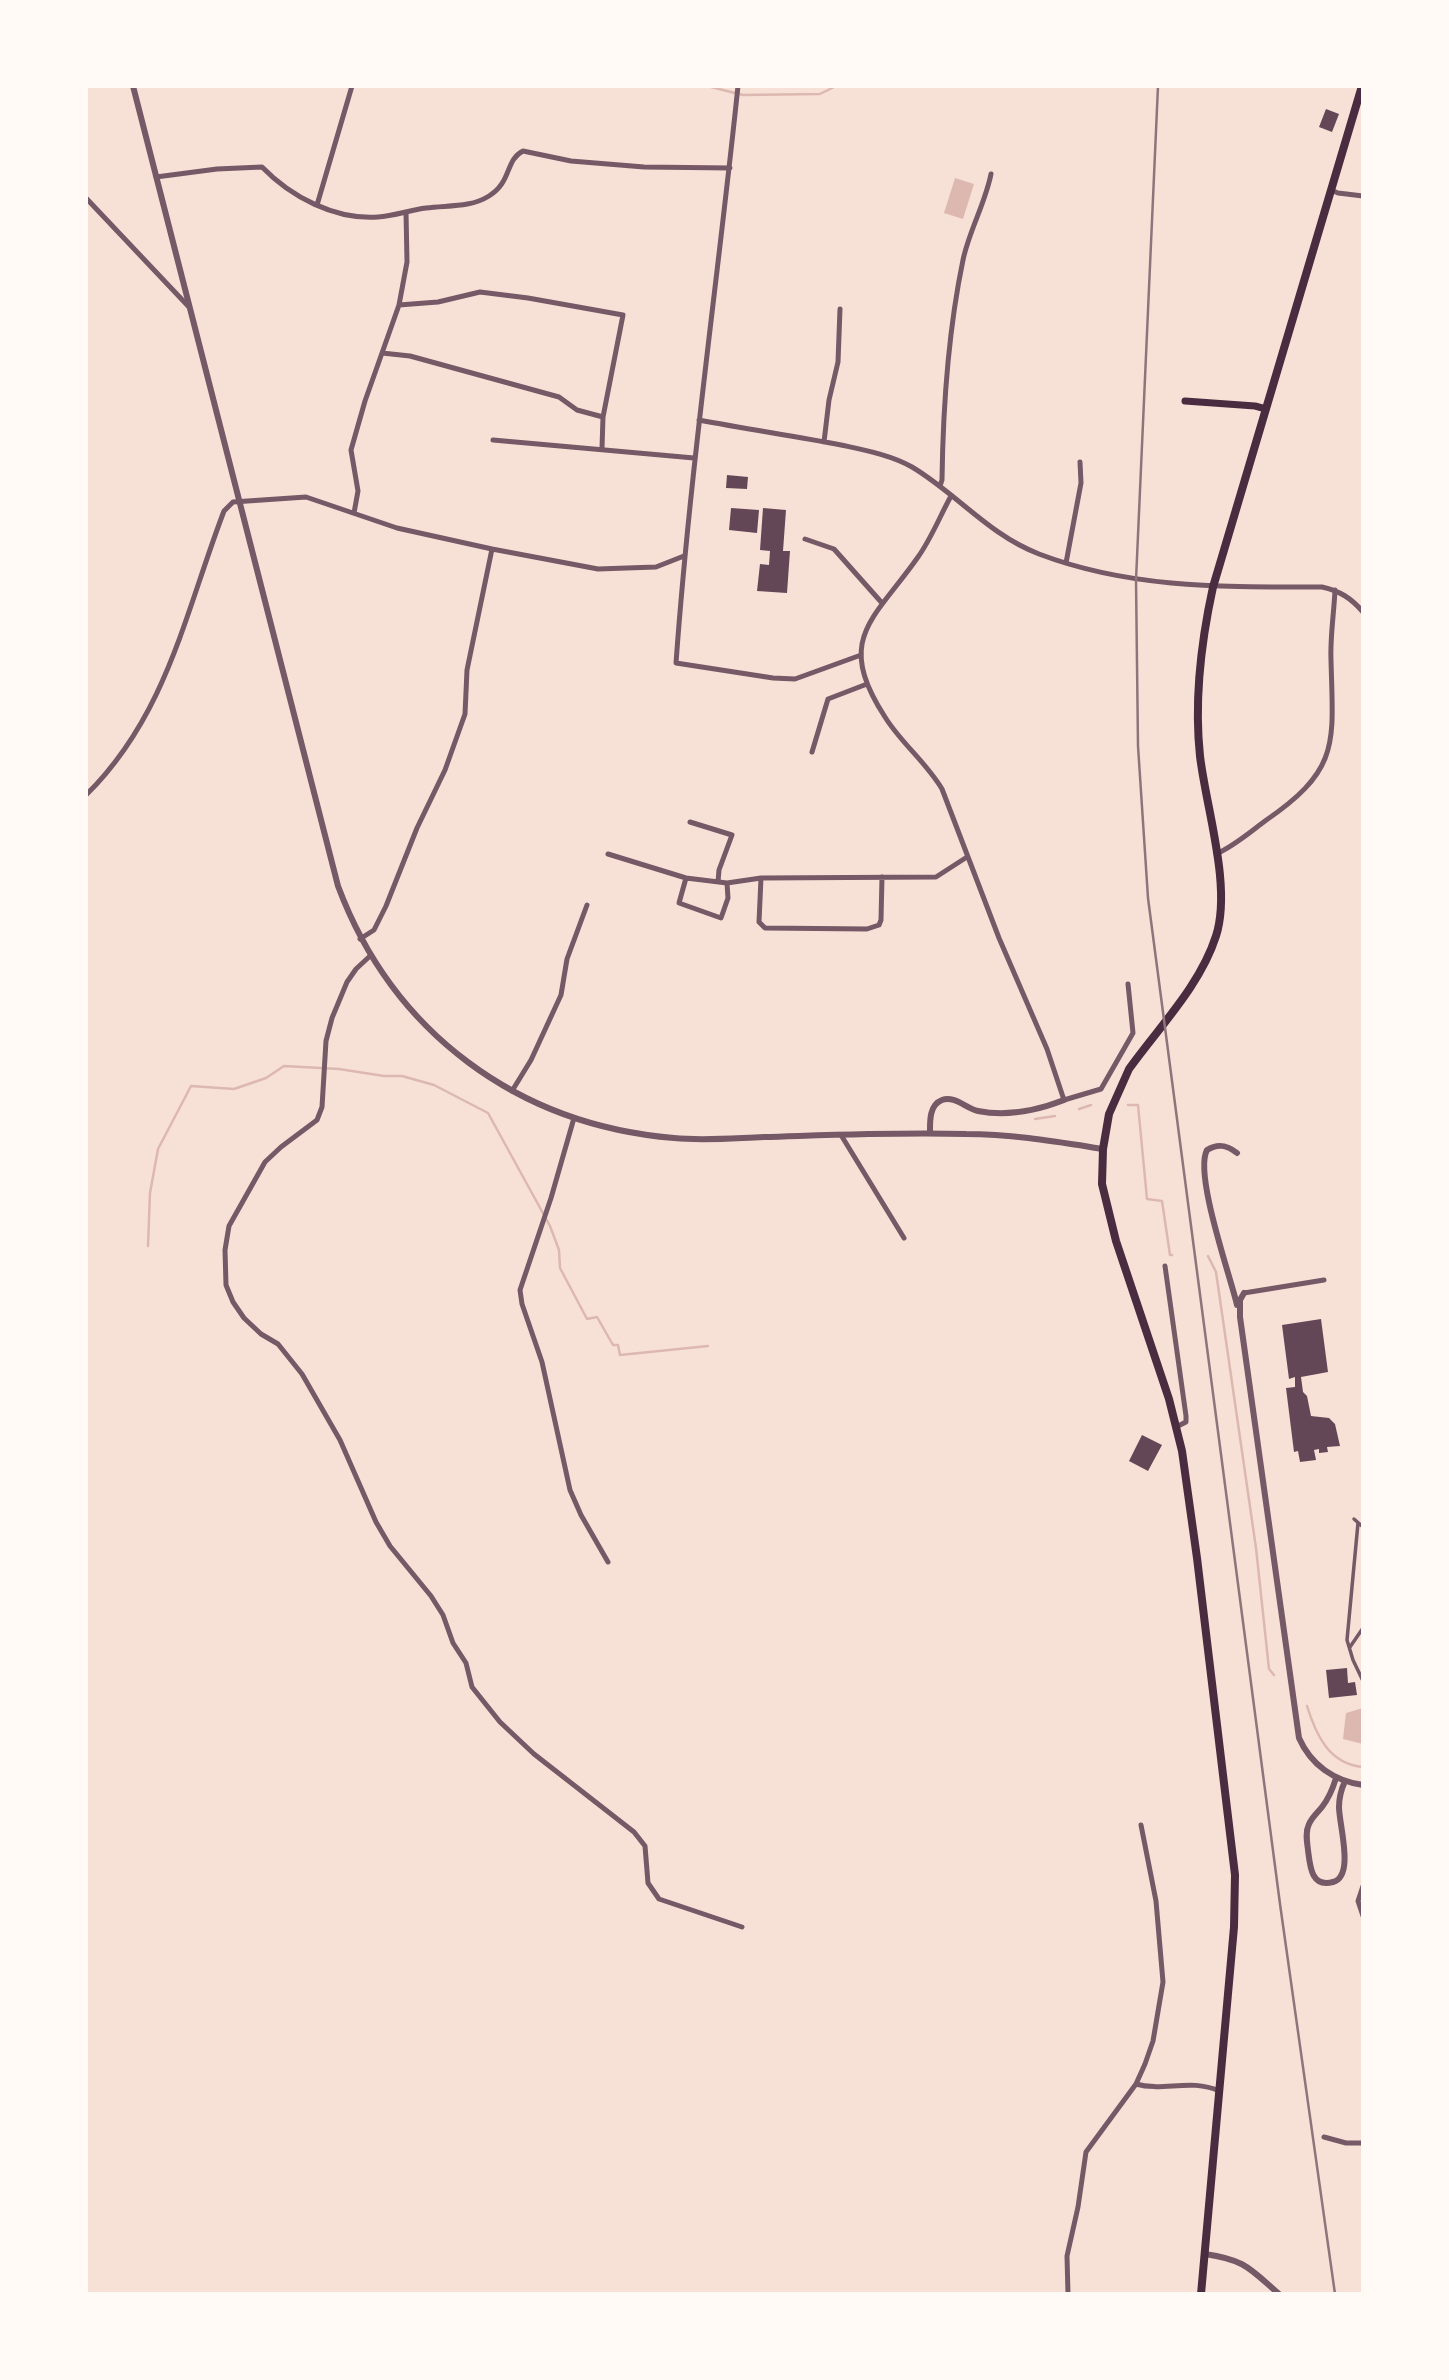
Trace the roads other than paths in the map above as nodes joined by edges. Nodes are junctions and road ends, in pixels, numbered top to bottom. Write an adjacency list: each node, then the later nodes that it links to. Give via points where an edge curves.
1 (133, 86): 7 (street)
2 (352, 86): 11 (street)
3 (737, 86): 5 (street)
4 (1362, 86): 8 (main road)
5 (730, 168): 12 (street, via 644,167 523,151 511,162 500,187 482,200); 20 (street)
6 (991, 174): 26 (street, via 955,303)
7 (156, 177): 11 (street, via 262,167); 14 (street)
8 (1331, 190): 9 (street); 18 (main road)
9 (1363, 196)
10 (86, 198): 14 (street)
11 (317, 205): 12 (street, via 377,217)
12 (406, 212): 13 (street, via 407,262)
13 (399, 304): 16 (street); 19 (street, via 438,302 480,292 623,315)
14 (189, 307): 28 (street)
15 (840, 309): 22 (street, via 838,362)
16 (382, 353): 19 (street, via 410,356 559,397 577,410); 29 (street, via 351,450 358,491)
17 (1185, 401): 18 (main road)
18 (1266, 409): 34 (main road)
19 (603, 417): 23 (street)
20 (699, 420): 22 (street); 24 (street)
21 (493, 440): 23 (street)
22 (824, 442): 26 (street, via 900,462)
23 (601, 448): 24 (street)
24 (694, 458): 32 (street)
25 (1080, 462): 33 (street, via 1081,482)
26 (940, 486): 27 (street)
27 (951, 496): 33 (street, via 993,529); 36 (street, via 919,556)
28 (238, 500): 29 (street, via 306,497); 41 (street, via 224,511 173,657 146,717 120,757); 52 (street, via 329,857)
29 (354, 513): 31 (street)
30 (805, 539): 36 (street, via 834,550)
31 (492, 550): 32 (street, via 598,569 656,567); 52 (street, via 467,670 465,713 386,906 374,930)
32 (684, 556): 38 (street, via 676,663 794,678)
33 (1066, 563): 34 (street, via 1136,580)
34 (1213, 587): 35 (street); 44 (main road, via 1202,647 1198,715 1200,759)
35 (1335, 590): 37 (street); 44 (street, via 1332,737 1327,757 1313,782)
36 (882, 603): 38 (street, via 865,629)
37 (1363, 612)
38 (861, 655): 39 (street)
39 (867, 684): 40 (street, via 828,699); 45 (street, via 887,720 942,789)
40 (813, 752)
41 (86, 795)
42 (690, 822): 49 (street, via 732,835)
43 (608, 854): 47 (street)
44 (1216, 854): 60 (main road, via 1221,895 1217,933 1203,966 1129,1069 1114,1100)
45 (967, 857): 46 (street, via 936,877); 56 (street, via 1048,1049)
46 (882, 877): 48 (street); 48 (street, via 881,920 867,929 765,928 759,922)
47 (686, 878): 49 (street); 50 (street, via 679,903 720,918 728,898)
48 (761, 878): 50 (street)
49 (718, 882): 50 (street)
50 (727, 883)
51 (587, 905): 55 (street, via 567,960 561,995)
52 (360, 939): 53 (street)
53 (370, 956): 55 (street, via 405,1004 440,1040); 81 (street, via 352,975 332,1018 317,1120 265,1162 229,1226 226,1285 233,1302 302,1374 340,1440 376,1522 443,1615 466,1662 472,1687 500,1722 634,1832 645,1846 648,1883 659,1899)
54 (1128, 984): 56 (street, via 1133,1033 1101,1089)
55 (512, 1091): 57 (street)
56 (1064, 1100): 58 (street, via 1011,1113 980,1111 943,1099 931,1113)
57 (574, 1118): 59 (street, via 610,1129 678,1139); 71 (street, via 520,1290 542,1362 570,1489)
58 (930, 1133): 59 (street); 60 (street, via 1015,1137)
59 (841, 1135): 62 (street)
60 (1103, 1149): 67 (main road, via 1105,1204)
61 (1237, 1153): 66 (street, via 1218,1145 1207,1150 1203,1161)
62 (904, 1238)
63 (1165, 1266): 67 (street, via 1186,1416 1186,1422)
64 (1324, 1280): 65 (street)
65 (1244, 1293): 66 (street)
66 (1240, 1317): 75 (street, via 1299,1738 1310,1757)
67 (1176, 1427): 83 (main road, via 1197,1558 1235,1875)
68 (1354, 1519): 69 (street)
69 (1358, 1524): 70 (street); 73 (street)
70 (1363, 1527)
71 (608, 1562)
72 (1363, 1628): 73 (street)
73 (1350, 1647): 74 (street)
74 (1363, 1681)
75 (1336, 1778): 76 (street); 76 (street, via 1308,1827 1310,1868 1320,1882 1331,1883 1344,1872 1339,1809)
76 (1345, 1781): 77 (street)
77 (1363, 1785)
78 (1141, 1825): 82 (street, via 1156,1901 1163,1982 1153,2041)
79 (1363, 1886): 80 (street, via 1357,1901)
80 (1363, 1916)
81 (742, 1927)
82 (1136, 2084): 83 (street, via 1188,2084); 87 (street, via 1086,2152 1067,2256)
83 (1219, 2091): 86 (main road)
84 (1324, 2137): 85 (street)
85 (1363, 2143)
86 (1205, 2254): 88 (main road); 89 (street, via 1247,2265)
87 (1068, 2294)
88 (1201, 2294)
89 (1279, 2294)

